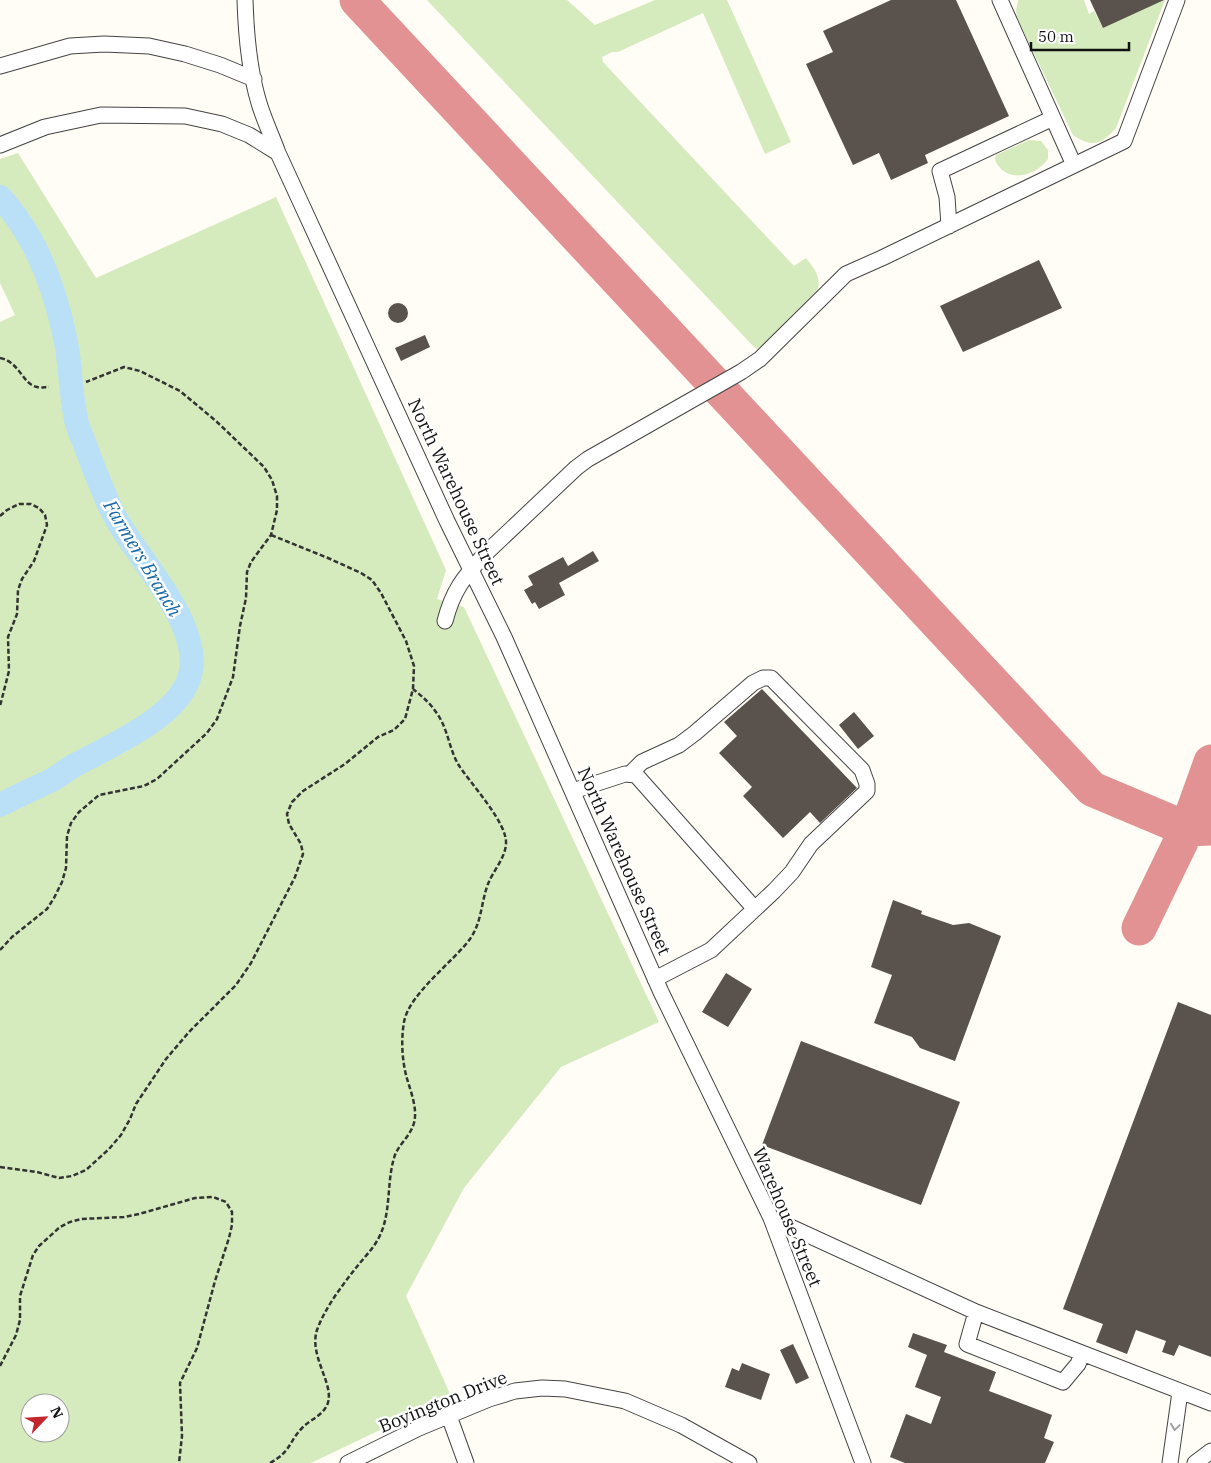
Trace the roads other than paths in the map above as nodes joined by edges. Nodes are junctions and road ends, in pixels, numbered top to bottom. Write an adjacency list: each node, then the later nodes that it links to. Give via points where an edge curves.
1 (246, 0): 5 (street, North Warehouse Street, via 246,34)
2 (1000, 0): 6 (street)
3 (1177, 0): 9 (street, via 1124,141)
4 (0, 66): 5 (street, via 70,46 149,46 185,54)
5 (254, 79): 8 (street, North Warehouse Street)
6 (1053, 118): 9 (street); 10 (street, via 940,172 947,197)
7 (0, 145): 8 (street, via 46,126 101,115 185,116 222,124 249,135)
8 (278, 153): 11 (street, North Warehouse Street)
9 (1074, 165): 10 (street)
10 (949, 226): 11 (street, via 846,274 760,359 742,372 576,468)
11 (471, 569): 12 (street, via 460,582); 14 (street, North Warehouse Street)
12 (445, 621)
13 (630, 774): 14 (street); 15 (street, via 636,775); 15 (street, via 642,762 680,745 763,678 771,678 862,770 867,791 811,844 792,872)
14 (573, 792): 16 (street, North Warehouse Street)
15 (755, 908): 16 (street, via 711,950)
16 (658, 986): 17 (street, Warehouse Street)
17 (770, 1218): 18 (street); 27 (street, Warehouse Street)
18 (976, 1312): 19 (street); 19 (street, via 967,1344 1063,1382)
19 (1082, 1354): 20 (street)
20 (1180, 1392): 21 (street); 28 (street, one-way to 28)
21 (1211, 1403)
22 (449, 1416): 24 (street, Boyington Drive); 25 (street); 26 (street, Boyington Drive, via 516,1391 565,1389 625,1401 681,1425)
23 (1211, 1452): 29 (street)
24 (348, 1463)
25 (466, 1463)
26 (749, 1463)
27 (863, 1463)
28 (1170, 1463)
29 (1195, 1463)

